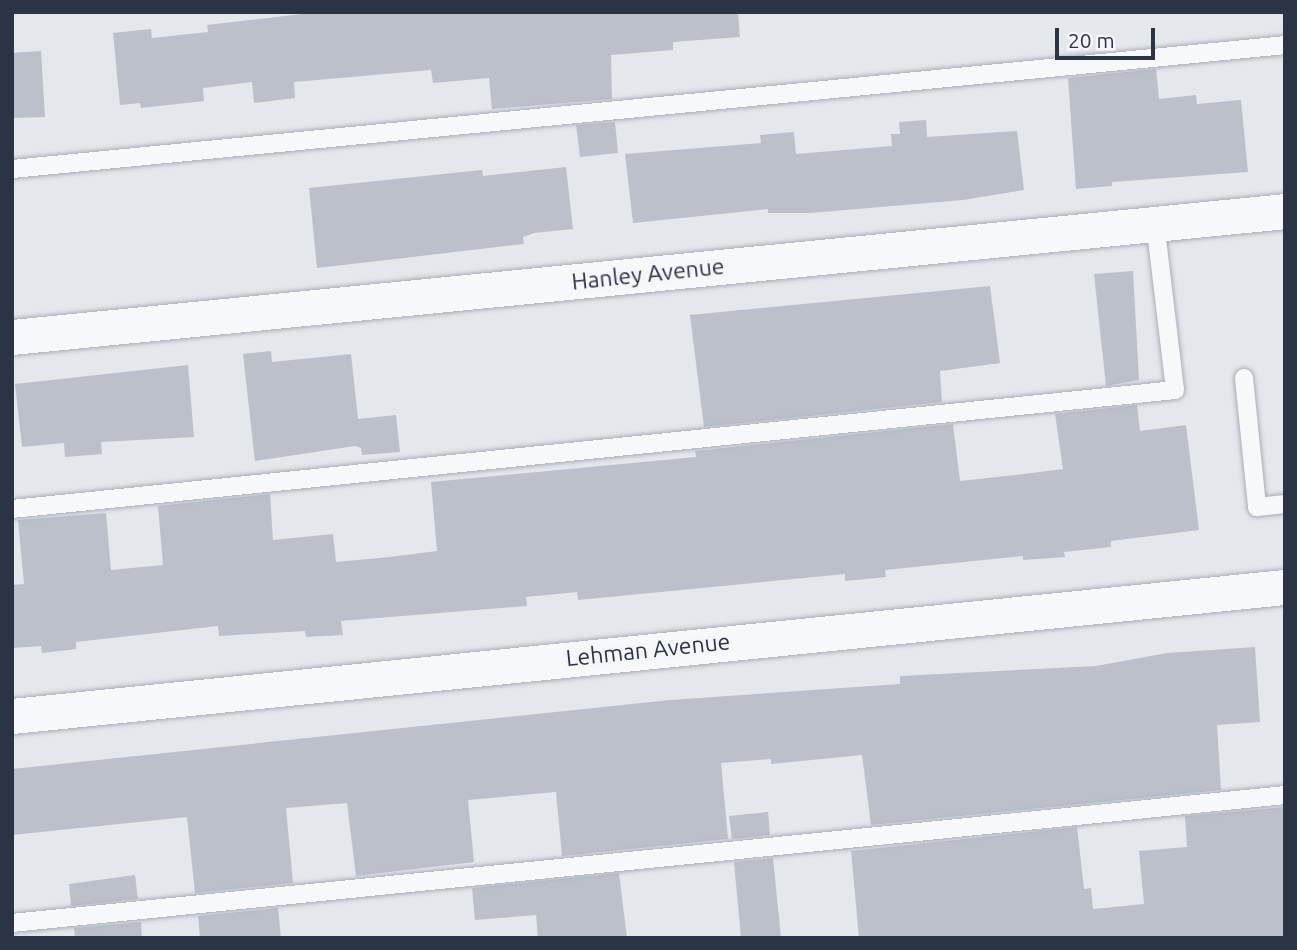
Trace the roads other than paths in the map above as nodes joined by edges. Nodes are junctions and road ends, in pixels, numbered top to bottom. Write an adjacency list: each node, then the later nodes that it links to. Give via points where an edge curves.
1 (1285, 45): 2 (lane)
2 (12, 169)
3 (1285, 211): 4 (street, Hanley Avenue)
4 (1155, 223): 5 (street, Hanley Avenue); 8 (lane, via 1175,390)
5 (12, 337)
6 (1244, 378): 7 (lane, via 1257,507)
7 (1285, 504)
8 (12, 509)
9 (1285, 587): 10 (street, Lehman Avenue)
10 (12, 716)
11 (1285, 795): 12 (lane)
12 (12, 923)

